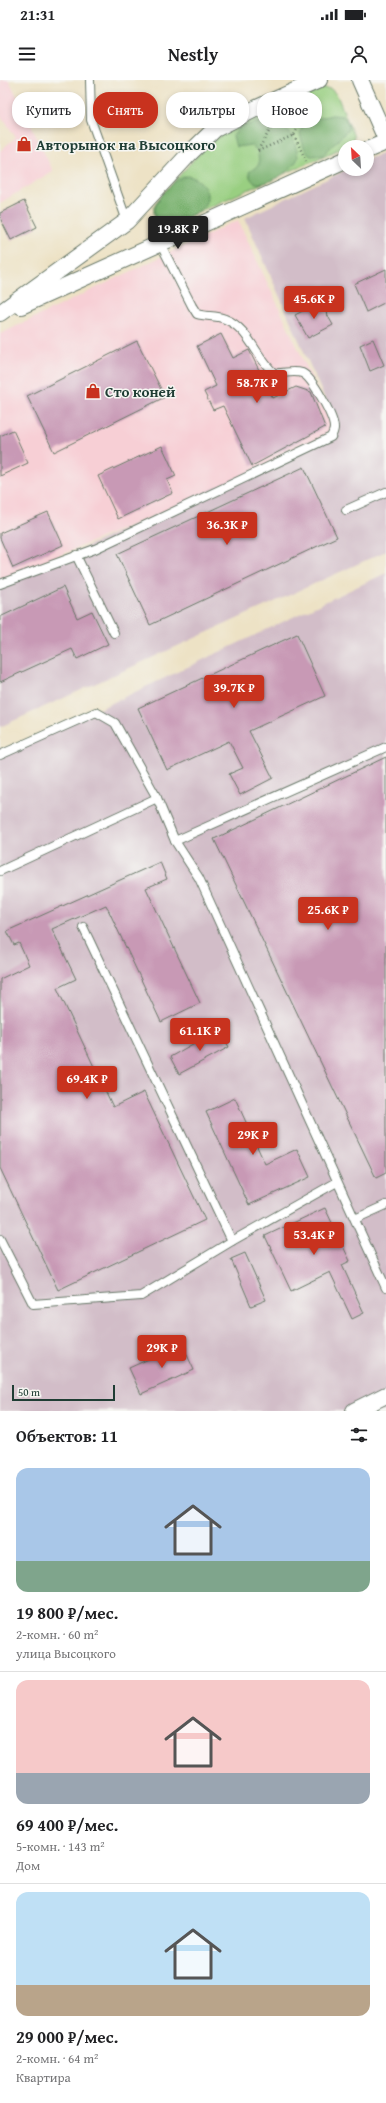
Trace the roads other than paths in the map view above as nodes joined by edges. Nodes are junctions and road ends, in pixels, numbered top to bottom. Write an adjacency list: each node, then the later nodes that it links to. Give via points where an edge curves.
1 (90, 80): 7 (lane, via 91,120)
2 (319, 80): 7 (street, via 215,129)
3 (360, 80): 4 (street)
4 (386, 140): 5 (street)
5 (374, 146)
6 (338, 163): 8 (street)
7 (127, 221): 9 (street)
8 (160, 243): 9 (street); 12 (lane, via 197,314 216,316 235,325 274,373 292,372 308,377 315,384 334,429 331,437 322,443 95,549)
9 (0, 315)
10 (386, 492): 11 (lane)
11 (346, 510)
12 (76, 555): 13 (lane); 14 (lane)
13 (0, 584)
14 (114, 633)
15 (386, 747): 18 (lane)
16 (0, 755): 17 (lane, via 96,712 115,723)
17 (157, 798): 18 (lane); 19 (lane)
18 (176, 841): 21 (lane, via 199,878)
19 (0, 871)
20 (83, 926): 25 (lane)
21 (337, 1182): 23 (lane); 25 (lane)
22 (386, 1204): 23 (lane)
23 (355, 1219): 26 (lane)
24 (0, 1239): 25 (lane, via 33,1304 141,1296)
25 (232, 1241)
26 (386, 1288)
27 (386, 1395): 28 (street)
28 (354, 1411)

